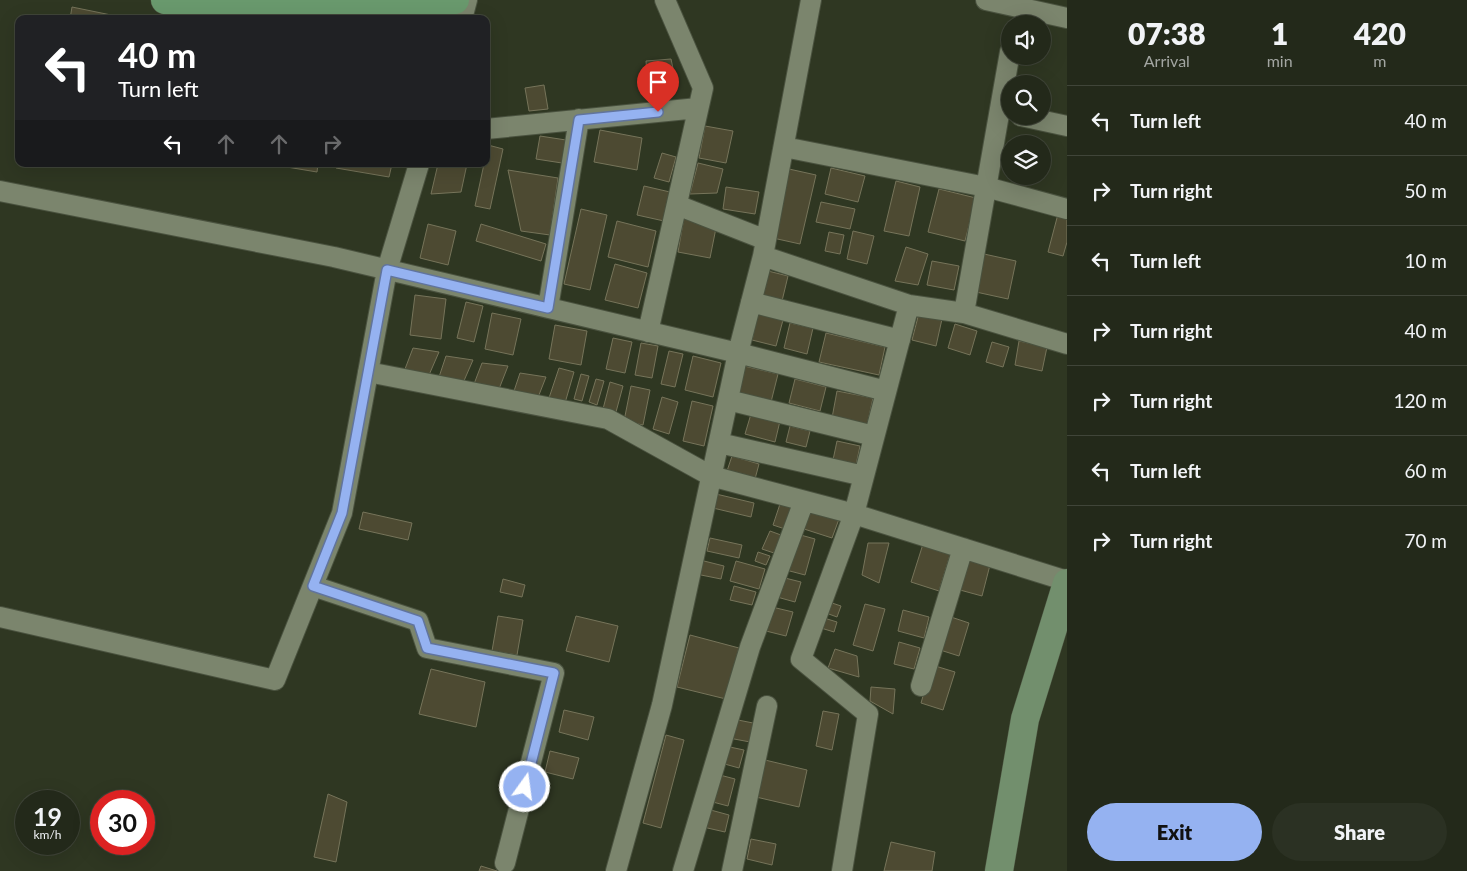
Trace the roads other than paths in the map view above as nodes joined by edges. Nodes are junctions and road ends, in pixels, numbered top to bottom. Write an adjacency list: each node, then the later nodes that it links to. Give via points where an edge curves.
1 (165, 0): 7 (main road, via 201,8)
2 (455, 0): 7 (main road, via 330,13)
3 (467, 0): 8 (street)
4 (665, 0): 12 (street, via 702,88)
5 (811, 0): 18 (street)
6 (986, 0): 9 (street)
7 (273, 5)
8 (463, 15)
9 (1016, 15)
10 (1051, 17): 11 (street)
11 (1067, 18)
12 (698, 108): 13 (street); 22 (street)
13 (579, 120): 17 (street); 28 (street)
14 (1051, 123): 16 (street)
15 (1002, 125): 20 (street)
16 (1067, 126)
17 (490, 129)
18 (784, 147): 20 (street); 24 (street)
19 (418, 167): 25 (street)
20 (986, 187): 23 (street); 29 (street)
21 (0, 191): 25 (street)
22 (676, 205): 24 (street); 30 (street)
23 (1067, 209)
24 (764, 248): 26 (street); 27 (street)
25 (387, 270): 28 (street); 34 (street)
26 (751, 302): 31 (street); 33 (street)
27 (909, 305): 29 (street); 31 (street)
28 (548, 308): 30 (street)
29 (964, 313): 32 (street)
30 (648, 332): 33 (street)
31 (900, 340): 35 (street)
32 (1067, 344)
33 (738, 353): 35 (street); 36 (street)
34 (368, 372): 39 (street, via 608,419); 45 (street, via 342,513)
35 (886, 391): 37 (street)
36 (728, 400): 37 (street); 38 (street)
37 (874, 436): 40 (street)
38 (719, 443): 39 (street); 40 (street)
39 (711, 476): 41 (street); 50 (street, via 662,704)
40 (864, 476): 42 (street)
41 (804, 501): 42 (street); 51 (street, via 750,647)
42 (854, 514): 43 (street); 53 (street, via 801,659 868,714)
43 (963, 548): 44 (street); 47 (street)
44 (1067, 582): 54 (main road, via 1025,719)
45 (313, 586): 46 (street, via 275,680); 49 (street, via 418,621 427,648 554,673)
46 (0, 617)
47 (921, 686)
48 (767, 706): 52 (street)
49 (505, 863)
50 (616, 871)
51 (683, 871)
52 (732, 871)
53 (842, 871)
54 (999, 871)

